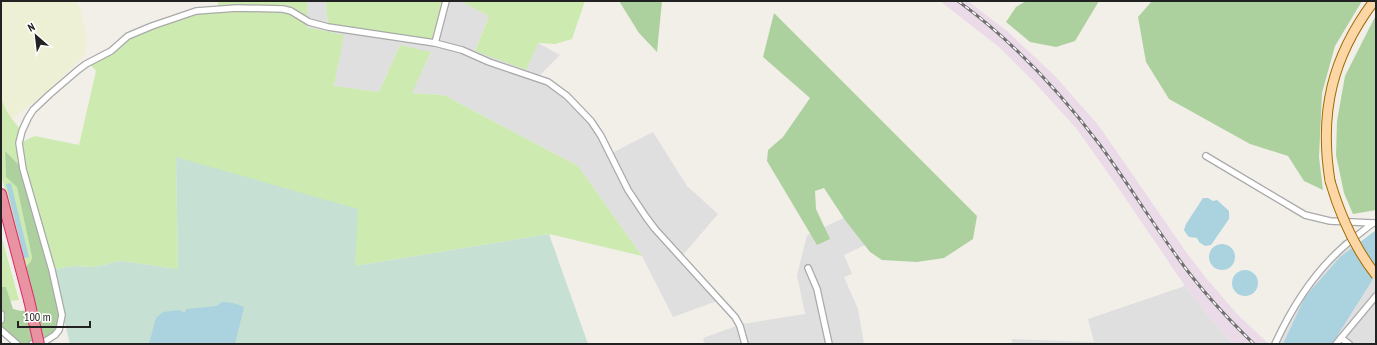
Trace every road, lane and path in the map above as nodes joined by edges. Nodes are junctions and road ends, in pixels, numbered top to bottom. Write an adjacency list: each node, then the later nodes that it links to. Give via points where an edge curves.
1 (446, 1): 3 (street)
2 (1374, 1): 9 (main road, bridge, via 1355,29 1334,78 1327,116 1327,144 1330,181 1346,227 1361,255)
3 (435, 43): 17 (street, via 321,25 308,22 291,11 253,7 205,10 166,21 128,36 111,51 86,64 33,110 19,143 23,169 62,315 59,330 55,335 44,342); 19 (street, via 462,50 548,82 574,103 596,128 618,173 646,217 730,310 740,326)
4 (1206, 156): 7 (street, via 1305,215 1330,220)
5 (1, 194): 11 (highway)
6 (1, 218): 11 (highway)
7 (1374, 222): 21 (street, via 1342,248 1318,274 1286,320)
8 (808, 268): 20 (street, via 817,289)
9 (1376, 275)
10 (1376, 296): 15 (street)
11 (26, 301): 17 (highway); 18 (highway, bridge)
12 (1, 314): 13 (street)
13 (1, 320)
14 (1, 330): 16 (street)
15 (1341, 338): 22 (street); 23 (street)
16 (16, 344)
17 (33, 344)
18 (39, 344)
19 (746, 344)
20 (829, 344)
21 (1276, 344)
22 (1336, 344)
23 (1349, 344)

